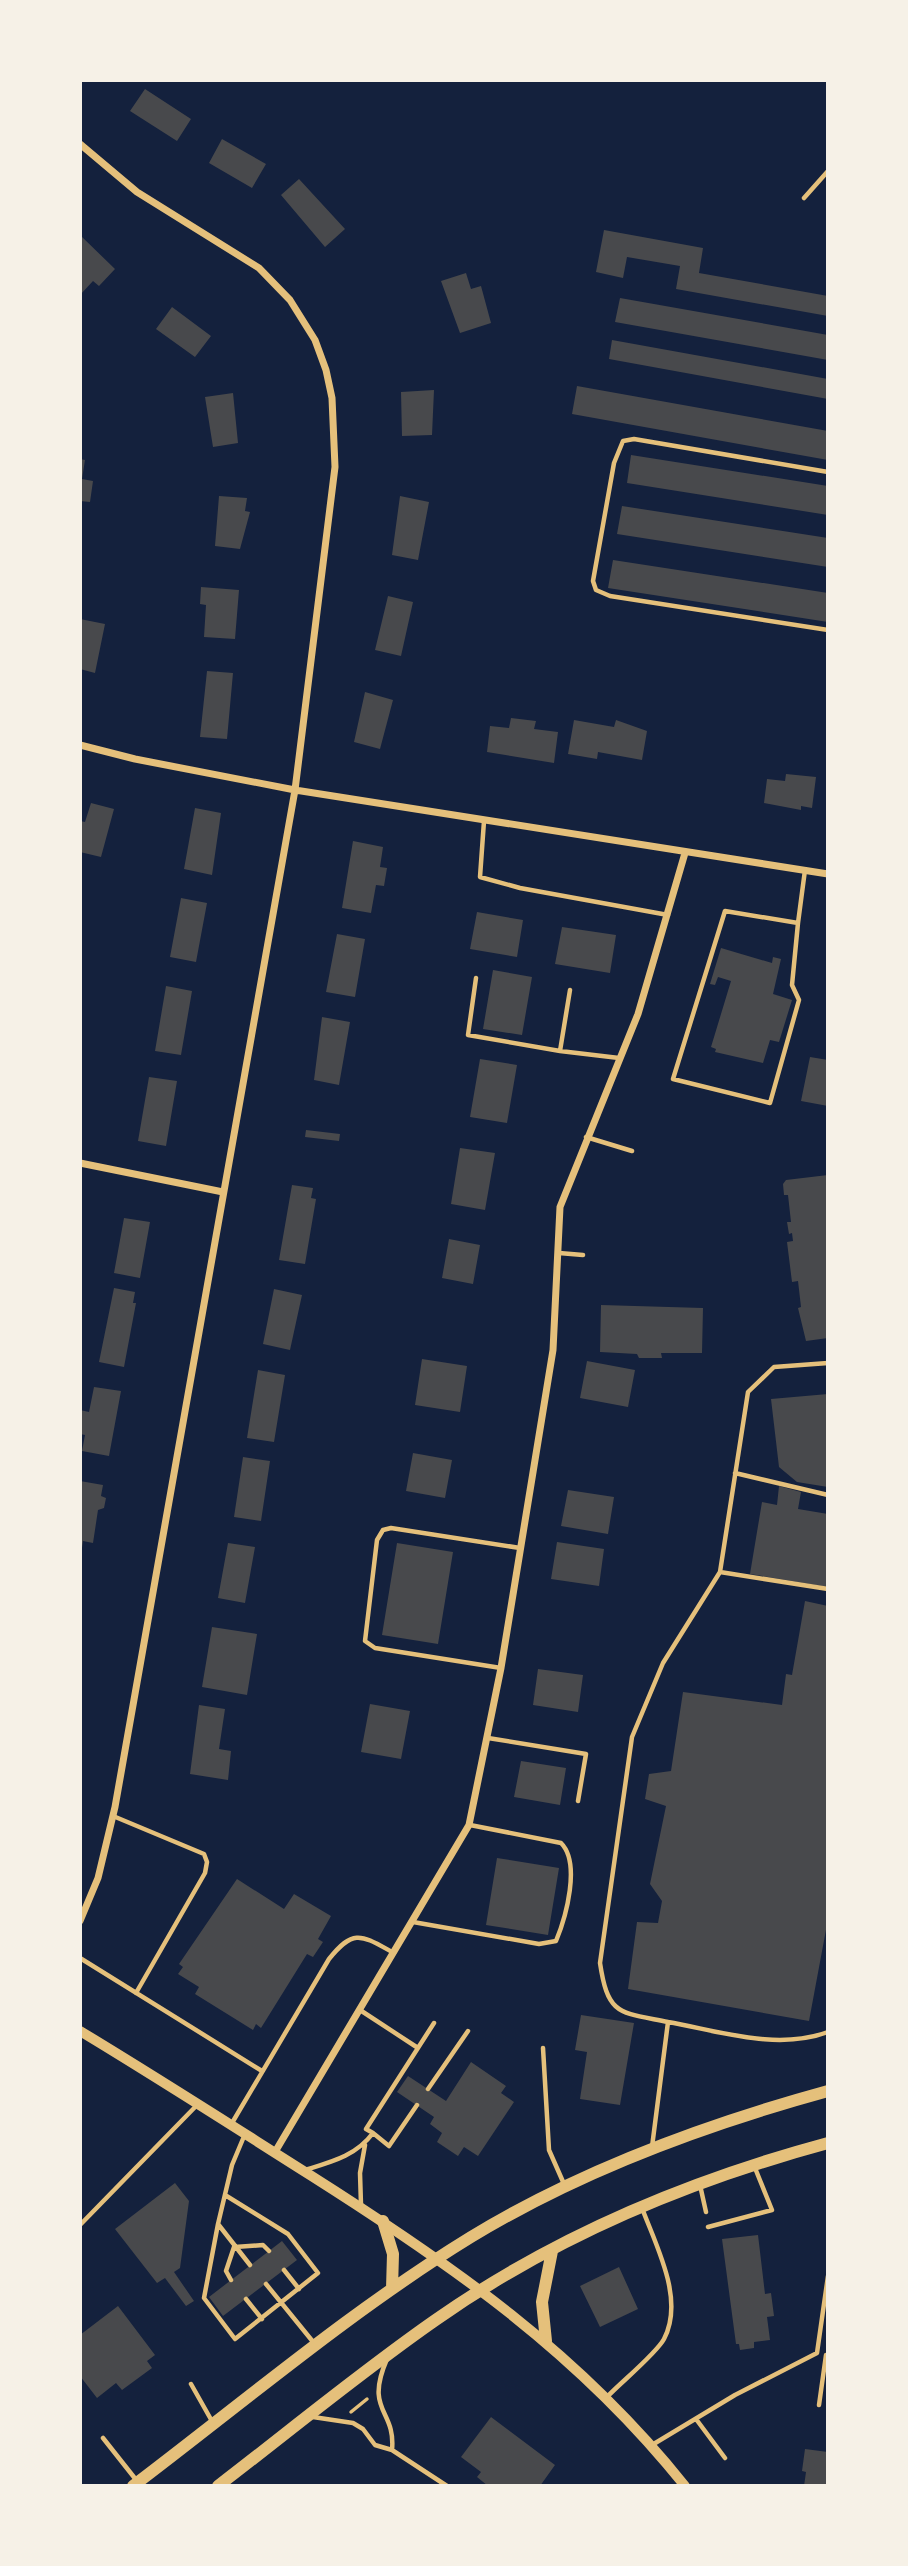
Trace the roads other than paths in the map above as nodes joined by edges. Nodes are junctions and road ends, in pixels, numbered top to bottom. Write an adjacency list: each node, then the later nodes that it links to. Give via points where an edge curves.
1 (80, 144): 7 (street, via 137,192 259,268 290,300 315,340 326,370 335,467)
2 (828, 171): 3 (lane)
3 (804, 198)
4 (828, 472): 5 (lane, via 624,441 614,464 593,581 596,590 610,596)
5 (828, 630)
6 (80, 745): 7 (street)
7 (295, 790): 8 (street); 21 (street)
8 (485, 821): 9 (street); 12 (lane, via 480,877)
9 (685, 853): 10 (street); 12 (street)
10 (805, 870): 11 (street); 13 (lane)
11 (828, 874)
12 (668, 915): 17 (street)
13 (798, 923): 13 (lane, via 725,911 673,1079 770,1104 799,1000 792,985)
14 (477, 978): 16 (lane, via 468,1035)
15 (570, 990): 16 (lane)
16 (560, 1051): 17 (lane)
17 (620, 1058): 18 (street)
18 (586, 1137): 19 (lane); 22 (street, via 560,1207)
19 (632, 1151)
20 (80, 1164): 21 (street)
21 (223, 1192): 33 (street)
22 (559, 1253): 23 (lane); 27 (street, via 553,1350)
23 (583, 1255)
24 (828, 1363): 25 (lane, via 774,1367 748,1392)
25 (735, 1474): 26 (lane); 28 (lane)
26 (828, 1495)
27 (520, 1549): 30 (street); 30 (lane, via 391,1528 383,1530 377,1540 365,1641 375,1648)
28 (720, 1572): 29 (lane); 41 (lane, via 663,1663 632,1737 600,1963 610,2002 623,2012)
29 (828, 1589)
30 (501, 1668): 31 (street)
31 (488, 1738): 32 (lane, via 586,1754); 34 (street)
32 (578, 1801)
33 (113, 1816): 35 (street, via 98,1878); 39 (lane, via 204,1854 207,1862)
34 (469, 1825): 36 (street); 36 (lane, via 565,1847 573,1868 556,1941 540,1944)
35 (80, 1921)
36 (413, 1922): 37 (street)
37 (394, 1953): 40 (street); 48 (lane, via 372,1941 349,1938 329,1959)
38 (80, 1958): 39 (lane)
39 (136, 1993): 48 (lane)
40 (360, 2010): 46 (lane); 59 (street)
41 (667, 2022): 45 (lane, via 777,2041 810,2039); 58 (lane)
42 (433, 2023): 46 (lane)
43 (80, 2031): 51 (street)
44 (468, 2031): 49 (lane)
45 (828, 2032)
46 (418, 2048): 55 (lane, via 366,2129)
47 (543, 2048): 63 (lane, via 549,2150)
48 (262, 2071): 53 (lane)
49 (428, 2089)
50 (828, 2091): 58 (main road)
51 (198, 2103): 53 (street); 70 (lane)
52 (417, 2105): 55 (lane, via 389,2146)
53 (231, 2124): 54 (street)
54 (245, 2133): 59 (street); 64 (lane)
55 (373, 2133): 57 (lane)
56 (828, 2143): 60 (main road)
57 (365, 2144): 61 (lane, via 340,2160); 65 (lane)
58 (652, 2148): 63 (main road)
59 (275, 2152): 61 (street)
60 (754, 2165): 62 (main road); 71 (lane, via 772,2210)
61 (303, 2170): 65 (street)
62 (700, 2185): 66 (main road); 67 (lane)
63 (565, 2187): 75 (main road)
64 (225, 2196): 69 (lane); 81 (lane, via 288,2234 318,2273)
65 (361, 2207): 68 (street)
66 (642, 2207): 74 (main road); 92 (lane, via 666,2270 671,2309 664,2339)
67 (706, 2212)
68 (383, 2221): 75 (street); 82 (main road, via 393,2256)
69 (218, 2224): 72 (lane); 86 (lane, via 204,2298 235,2339)
70 (80, 2225)
71 (708, 2227)
72 (234, 2247): 73 (lane, via 263,2245); 76 (lane); 79 (lane, via 226,2272)
73 (269, 2251)
74 (552, 2251): 83 (main road); 87 (main road, via 543,2298)
75 (439, 2258): 82 (main road); 83 (street)
76 (250, 2266)
77 (284, 2270): 81 (lane)
78 (828, 2276): 95 (lane, via 817,2353)
79 (231, 2280)
80 (265, 2284): 85 (lane)
81 (299, 2289): 85 (lane)
82 (392, 2289): 88 (main road)
83 (483, 2290): 87 (street); 89 (main road)
84 (246, 2299): 86 (lane)
85 (282, 2305): 86 (lane); 88 (lane)
86 (262, 2319)
87 (546, 2341): 92 (street)
88 (316, 2346): 96 (main road)
89 (390, 2354): 94 (main road); 99 (lane, via 377,2392 380,2411 394,2432)
90 (826, 2355): 93 (lane)
91 (191, 2384): 96 (lane)
92 (607, 2397): 98 (street)
93 (819, 2405)
94 (309, 2417): 99 (lane, via 353,2423 375,2445); 102 (main road)
95 (696, 2419): 98 (lane); 100 (lane)
96 (214, 2424): 101 (main road)
97 (103, 2438): 101 (lane)
98 (652, 2446): 104 (street)
99 (392, 2450): 103 (lane)
100 (725, 2458)
101 (136, 2484)
102 (218, 2486)
103 (447, 2486)
104 (685, 2486)

